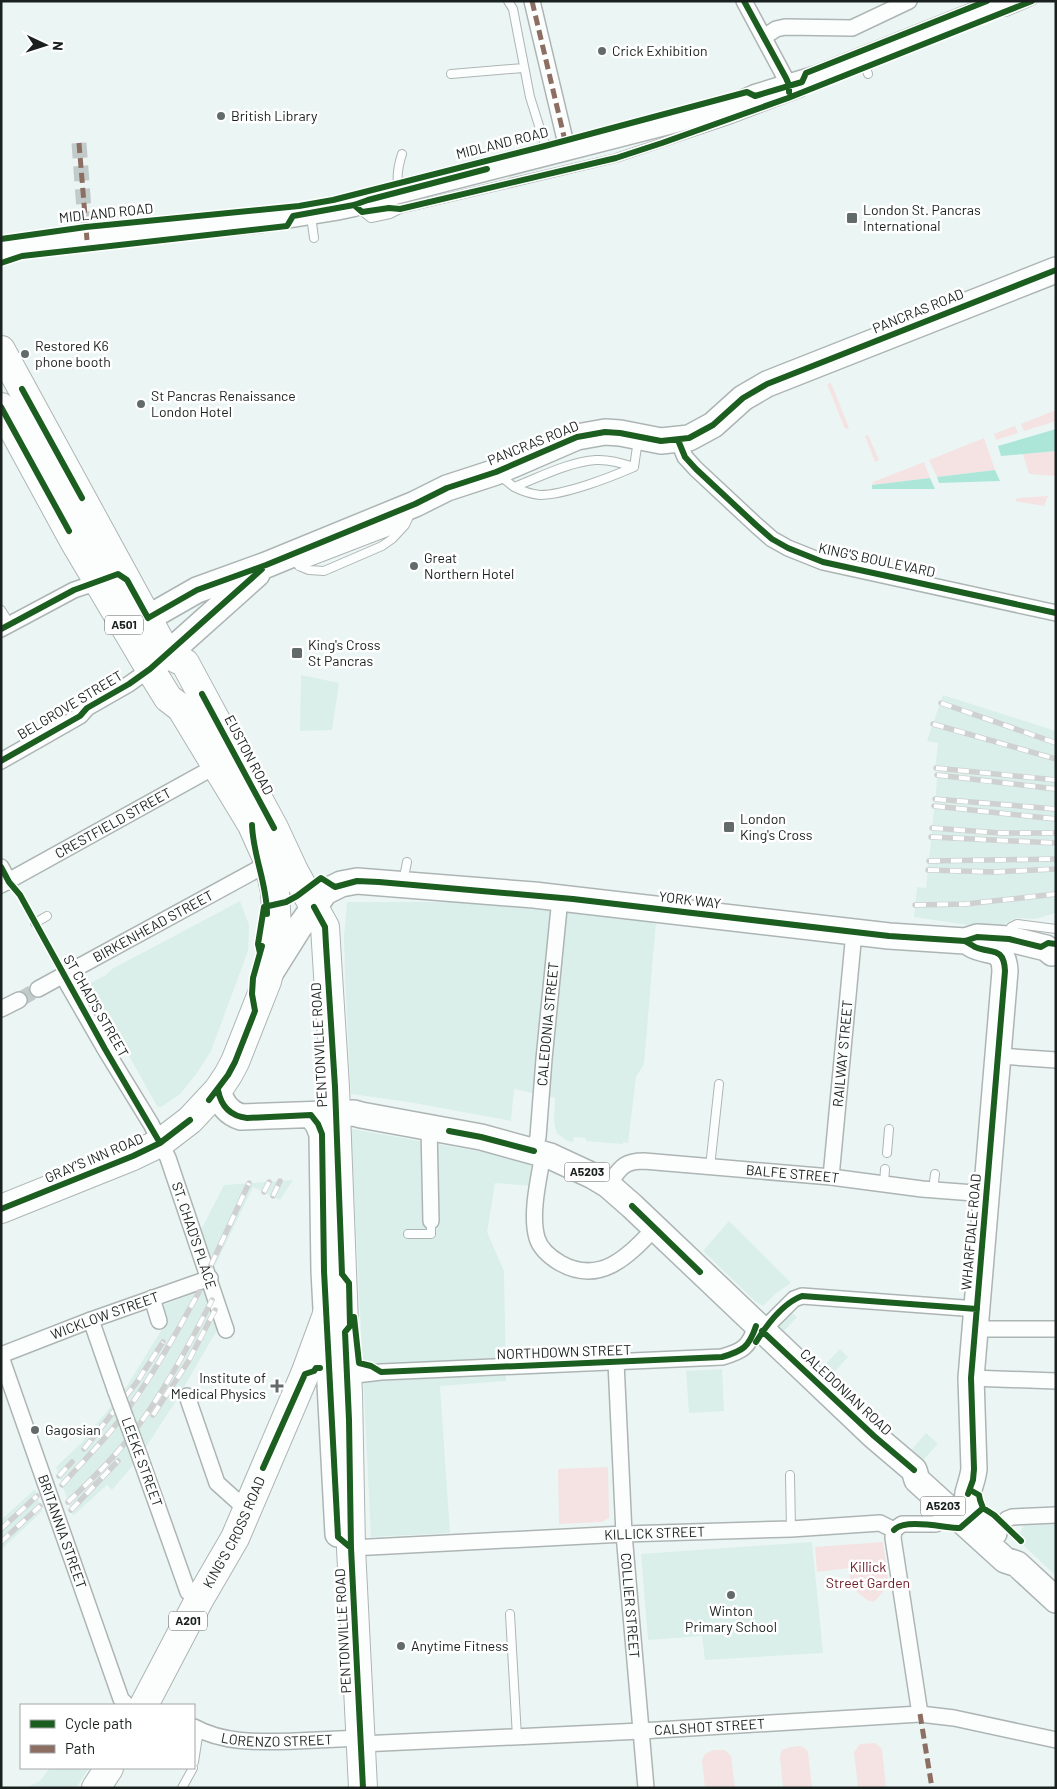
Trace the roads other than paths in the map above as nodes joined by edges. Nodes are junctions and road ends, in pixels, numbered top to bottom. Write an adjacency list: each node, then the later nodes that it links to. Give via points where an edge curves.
1 (508, 1): 9 (lane)
2 (532, 1): 12 (street)
3 (744, 1): 7 (street)
4 (909, 1): 7 (street, via 852,28 785,27)
5 (1007, 1): 8 (street, MIDLAND ROAD)
6 (1032, 1): 8 (lane, MIDLAND ROAD)
7 (764, 37): 11 (street)
8 (866, 66): 11 (street, MIDLAND ROAD); 14 (lane, MIDLAND ROAD, via 746,114 616,158)
9 (523, 68): 10 (lane); 12 (lane, via 530,98)
10 (451, 74)
11 (789, 86): 12 (street, MIDLAND ROAD, via 676,121)
12 (557, 150): 14 (street, MIDLAND ROAD)
13 (402, 154): 14 (lane, via 397,183)
14 (400, 201): 15 (street, MIDLAND ROAD, via 368,200 358,209)
15 (311, 214): 16 (lane); 17 (street, MIDLAND ROAD, via 235,224 86,231)
16 (314, 238)
17 (1, 250)
18 (1056, 270): 22 (main road, PANCRAS ROAD, via 966,300 762,386 743,398 713,426)
19 (1, 350): 29 (highway, EUSTON ROAD / A501)
20 (1, 407): 26 (highway, EUSTON ROAD / A501)
21 (638, 438): 22 (main road, PANCRAS ROAD, via 661,442); 23 (lane); 24 (main road, PANCRAS ROAD, via 613,432 586,434 568,440)
22 (678, 440): 28 (street, KING'S BOULEVARD, via 685,457 696,469 772,539 799,554)
23 (634, 467): 24 (lane, via 598,460); 24 (lane, via 602,480 548,494 528,493)
24 (505, 480): 25 (main road, PANCRAS ROAD, via 448,488 410,514 294,561)
25 (266, 565): 29 (main road, PANCRAS ROAD, via 197,590); 31 (main road, PANCRAS ROAD)
26 (98, 582): 30 (street, via 74,590); 31 (highway, EUSTON ROAD / A501)
27 (1, 610): 30 (lane)
28 (1056, 613)
29 (148, 618): 31 (highway, EUSTON ROAD / A501)
30 (6, 627)
31 (159, 661): 32 (street, BELGROVE STREET, via 129,684 87,708 80,716); 33 (highway, EUSTON ROAD / A501, via 168,698 181,708); 37 (highway, EUSTON ROAD / A501, via 185,663 294,871)
32 (1, 760)
33 (216, 766): 34 (highway, EUSTON ROAD / A501, via 252,825); 36 (street, CRESTFIELD STREET)
34 (269, 864): 45 (street, BIRKENHEAD STREET); 46 (highway, GRAY'S INN ROAD / A501, via 277,928)
35 (1, 867): 36 (street)
36 (5, 883)
37 (316, 895): 38 (main road, YORK WAY, via 341,884 405,873); 46 (main road, GRAY'S INN ROAD); 54 (highway, PENTONVILLE ROAD / A501, via 324,927)
38 (560, 898): 42 (main road, YORK WAY); 58 (street, CALEDONIA STREET, via 544,1059)
39 (47, 916): 40 (lane)
40 (35, 923)
41 (1056, 928): 44 (lane, via 1017,924 1011,927)
42 (854, 932): 44 (main road, YORK WAY, via 971,944 977,937); 62 (street, RAILWAY STREET)
43 (1049, 954): 44 (main road, YORK WAY, via 1046,948)
44 (1005, 955): 50 (main road, WHARFDALE ROAD / A5203)
45 (63, 976): 47 (street, BIRKENHEAD STREET); 57 (street, ST CHAD'S STREET)
46 (266, 981): 53 (highway, GRAY'S INN ROAD / A501, via 235,1062)
47 (38, 989)
48 (19, 1000): 49 (street)
49 (1, 1009)
50 (999, 1056): 51 (street); 65 (main road, WHARFDALE ROAD / A5203)
51 (1056, 1060)
52 (719, 1084): 60 (lane)
53 (218, 1090): 54 (main road, A5203, via 224,1105 241,1117); 57 (highway, GRAY'S INN ROAD / A501, via 190,1120)
54 (323, 1115): 55 (main road, CALEDONIAN ROAD / A5203, via 354,1113); 71 (highway, PENTONVILLE ROAD / A501); 71 (main road, via 318,1124 322,1134)
55 (429, 1127): 58 (main road, CALEDONIAN ROAD / A5203); 67 (street)
56 (889, 1129): 59 (lane)
57 (160, 1143): 66 (highway, GRAY'S INN ROAD / A501); 70 (street, ST. CHAD'S PLACE)
58 (539, 1152): 63 (main road, CALEDONIAN ROAD / A5203, via 574,1165); 68 (street, CALEDONIA STREET, via 536,1232 543,1248 557,1261 581,1270 607,1267 626,1257)
59 (887, 1153)
60 (710, 1167): 62 (street, BALFE STREET); 63 (street, BALFE STREET, via 631,1161 621,1168)
61 (935, 1174): 64 (lane)
62 (831, 1177): 64 (street, BALFE STREET, via 884,1176)
63 (608, 1186): 68 (main road, CALEDONIAN ROAD / A5203)
64 (933, 1190): 65 (street, BALFE STREET)
65 (987, 1194): 73 (main road, WHARFDALE ROAD / A5203)
66 (1, 1209)
67 (431, 1221): 69 (lane, via 431,1234)
68 (655, 1228): 76 (main road, CALEDONIAN ROAD / A5203)
69 (408, 1234)
70 (210, 1278): 72 (street, WICKLOW STREET); 78 (street, ST. CHAD'S PLACE)
71 (333, 1293): 81 (highway, PENTONVILLE ROAD / A501); 88 (highway, KING'S CROSS ROAD / A201, via 305,1374); 95 (main road, via 338,1537)
72 (152, 1298): 74 (street, WICKLOW STREET); 75 (street)
73 (976, 1319): 76 (street, NORTHDOWN STREET, via 802,1296); 77 (street, NORTHDOWN STREET); 82 (main road, WHARFDALE ROAD / A5203)
74 (91, 1320): 79 (street, WICKLOW STREET); 97 (street, LEEKE STREET, bridge, via 188,1592)
75 (159, 1321)
76 (759, 1328): 80 (street, NORTHDOWN STREET, via 749,1343 735,1354); 85 (main road, CALEDONIAN ROAD / A5203)
77 (1056, 1329)
78 (226, 1330)
79 (1, 1356): 100 (street, BRITANNIA STREET, via 121,1699)
80 (616, 1362): 81 (street, NORTHDOWN STREET); 94 (street, COLLIER STREET)
81 (347, 1376): 95 (highway, PENTONVILLE ROAD / A501)
82 (972, 1378): 83 (street); 87 (main road, WHARFDALE ROAD / A5203, via 974,1458 973,1480)
83 (1056, 1382)
84 (187, 1396): 88 (street, via 218,1483)
85 (914, 1470): 87 (main road, A5203, via 924,1470 953,1494); 89 (main road, CALEDONIAN ROAD / A5203, via 916,1480)
86 (790, 1475): 91 (lane)
87 (968, 1494): 93 (main road, A5203, via 976,1514)
88 (247, 1507): 97 (highway, KING'S CROSS ROAD / A201, via 234,1538)
89 (950, 1511): 92 (street, KILLICK STREET, via 936,1524 902,1524); 96 (main road, CALEDONIAN ROAD / A5203, via 1006,1560)
90 (1056, 1515): 93 (street, via 1012,1517)
91 (791, 1529): 92 (street, KILLICK STREET, via 880,1523); 94 (street, KILLICK STREET)
92 (894, 1530): 101 (street)
93 (993, 1532): 96 (main road, A5203, via 1012,1550)
94 (624, 1534): 95 (street, KILLICK STREET); 103 (street, COLLIER STREET)
95 (351, 1548): 106 (highway, PENTONVILLE ROAD / A501)
96 (1017, 1564): 98 (main road, CALEDONIAN ROAD / A5203)
97 (199, 1600): 100 (highway, KING'S CROSS ROAD / A201)
98 (1056, 1600)
99 (510, 1614): 104 (lane)
100 (143, 1704)
101 (920, 1714): 103 (street, CALSHOT STREET); 105 (street, CALSHOT STREET)
102 (197, 1728): 106 (street, LORENZO STREET, via 226,1738 261,1742); 107 (lane)
103 (641, 1731): 104 (street, CALSHOT STREET); 113 (street, COLLIER STREET)
104 (517, 1737): 106 (street, CALSHOT STREET)
105 (1056, 1740)
106 (361, 1741): 112 (highway, PENTONVILLE ROAD / A501)
107 (195, 1751)
108 (108, 1769): 110 (highway)
109 (192, 1769): 111 (lane)
110 (96, 1788)
111 (182, 1788)
112 (363, 1788)
113 (646, 1788)

